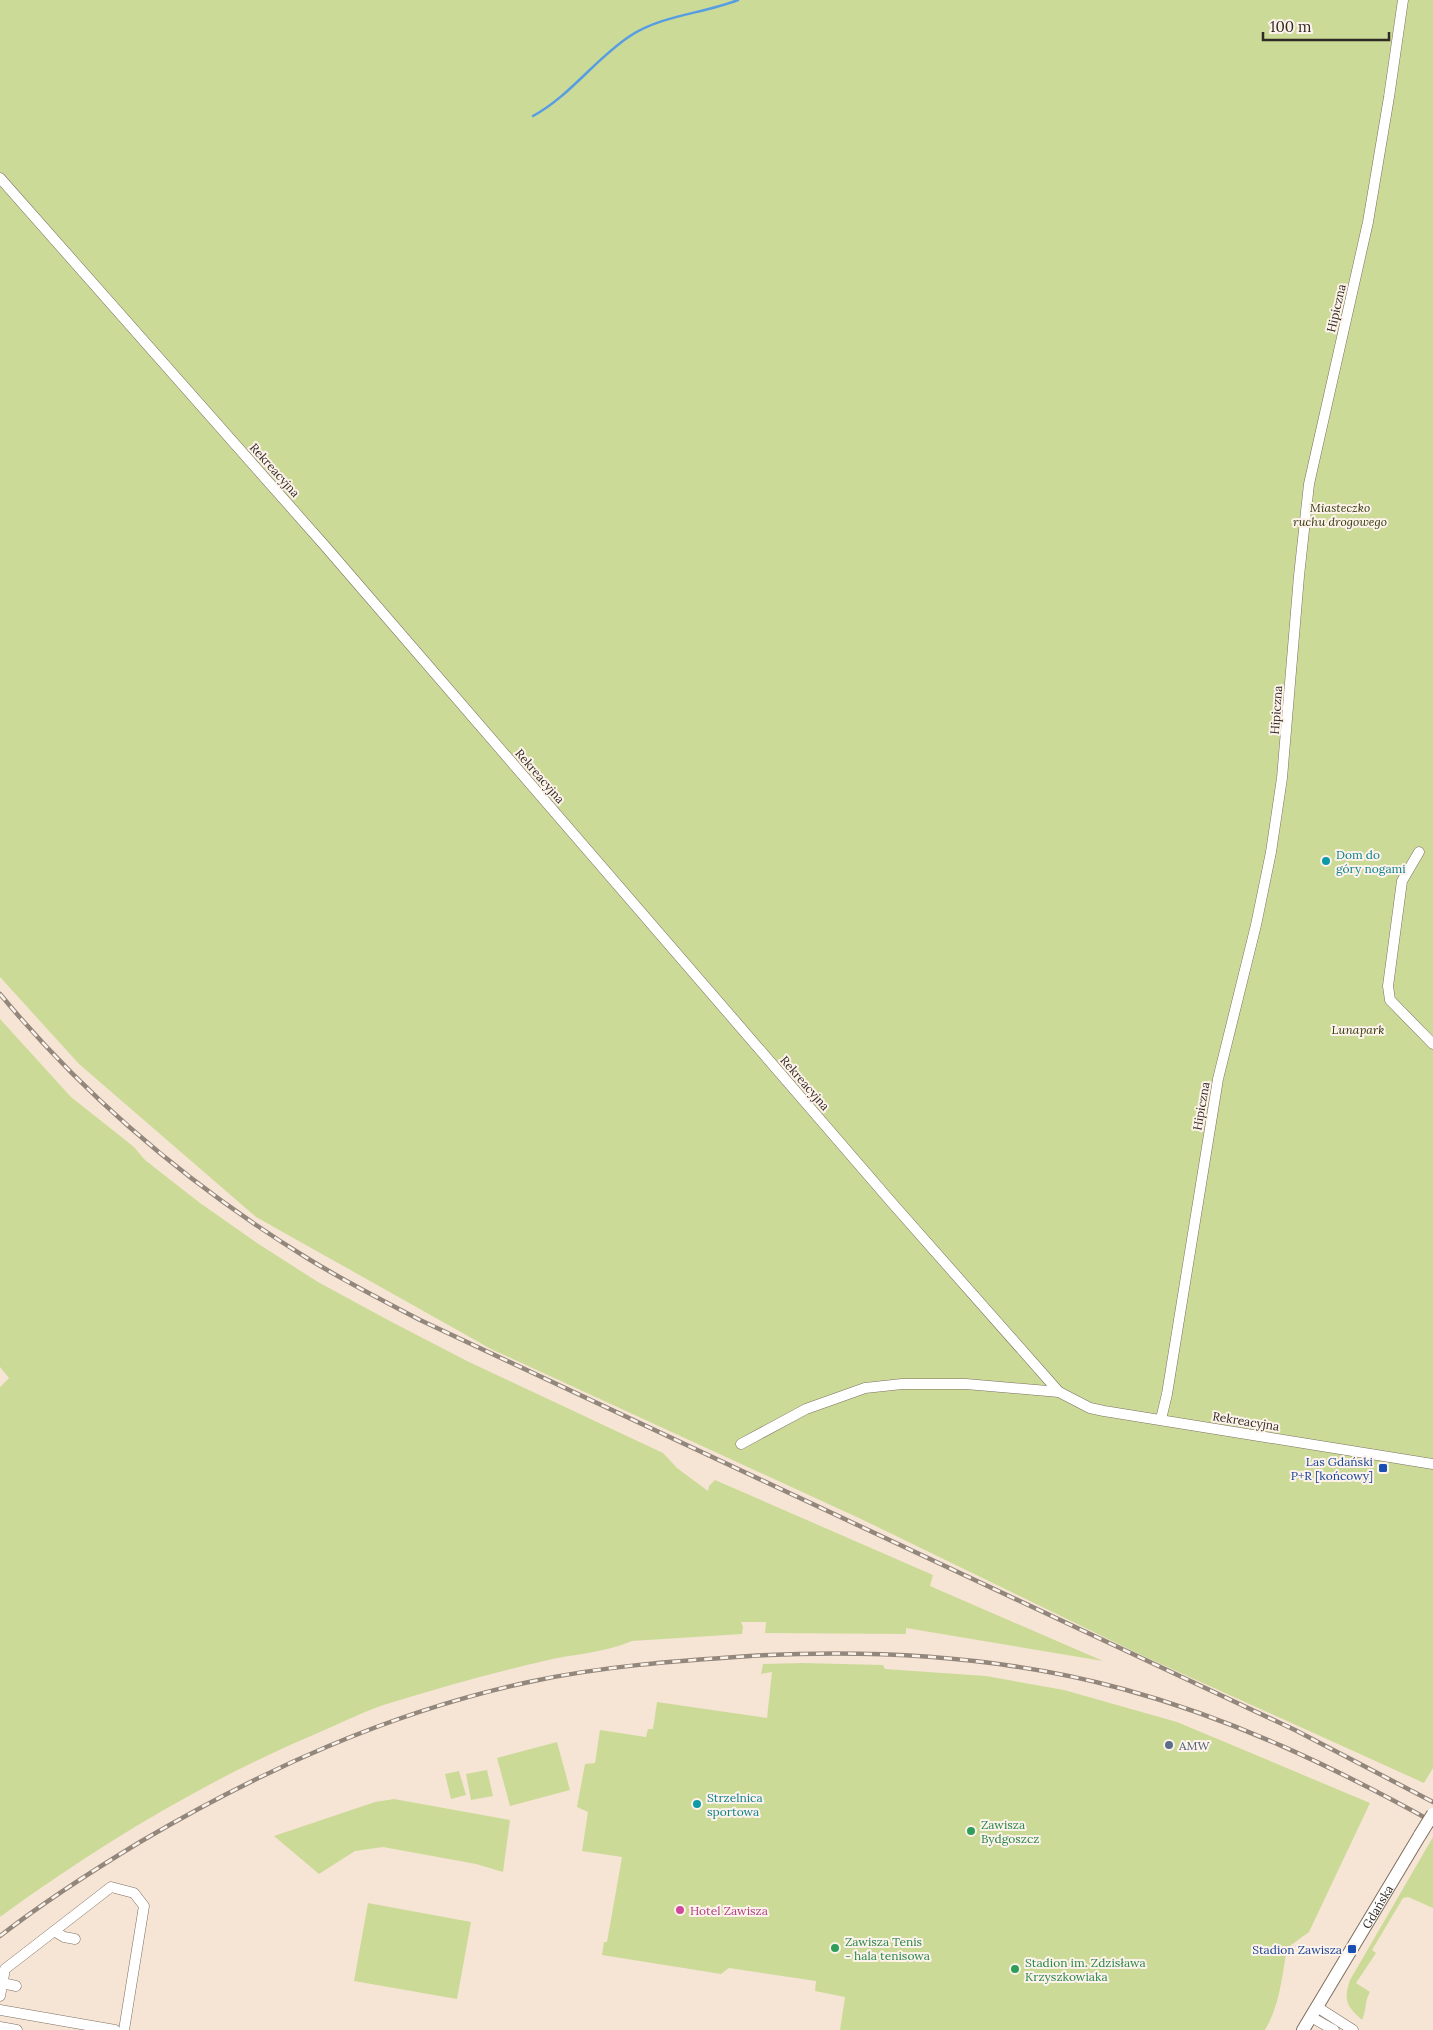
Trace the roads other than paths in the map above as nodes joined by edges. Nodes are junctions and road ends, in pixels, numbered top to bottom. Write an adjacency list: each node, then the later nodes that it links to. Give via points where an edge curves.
1 (1402, 0): 6 (street, Hipiczna, via 1368,222 1309,484 1282,778 1271,852 1218,1079)
2 (0, 178): 5 (street, Rekreacyjna, via 325,546 886,1197)
3 (1419, 852): 4 (street, via 1402,881 1388,986 1390,1000)
4 (1433, 1044)
5 (1059, 1392): 6 (street, Rekreacyjna, via 1090,1408); 7 (street, Rekreacyjna, via 966,1384 902,1384 865,1388 806,1409)
6 (1161, 1419): 8 (street, Rekreacyjna)
7 (741, 1444)
8 (1433, 1464)
9 (1433, 1814): 16 (main road, Gdańska, bridge)
10 (54, 1931): 11 (street); 12 (street, via 5,1968); 21 (street, via 111,1887 134,1893 144,1906)
11 (75, 1940)
12 (2, 1984): 13 (street); 14 (street)
13 (16, 1986)
14 (0, 1996)
15 (0, 2010): 20 (street)
16 (1314, 2012): 18 (street); 22 (main road, Gdańska); 23 (street)
17 (0, 2027): 19 (street)
18 (1352, 2029)
19 (17, 2030)
20 (115, 2030)
21 (124, 2030)
22 (1303, 2030)
23 (1334, 2030)

